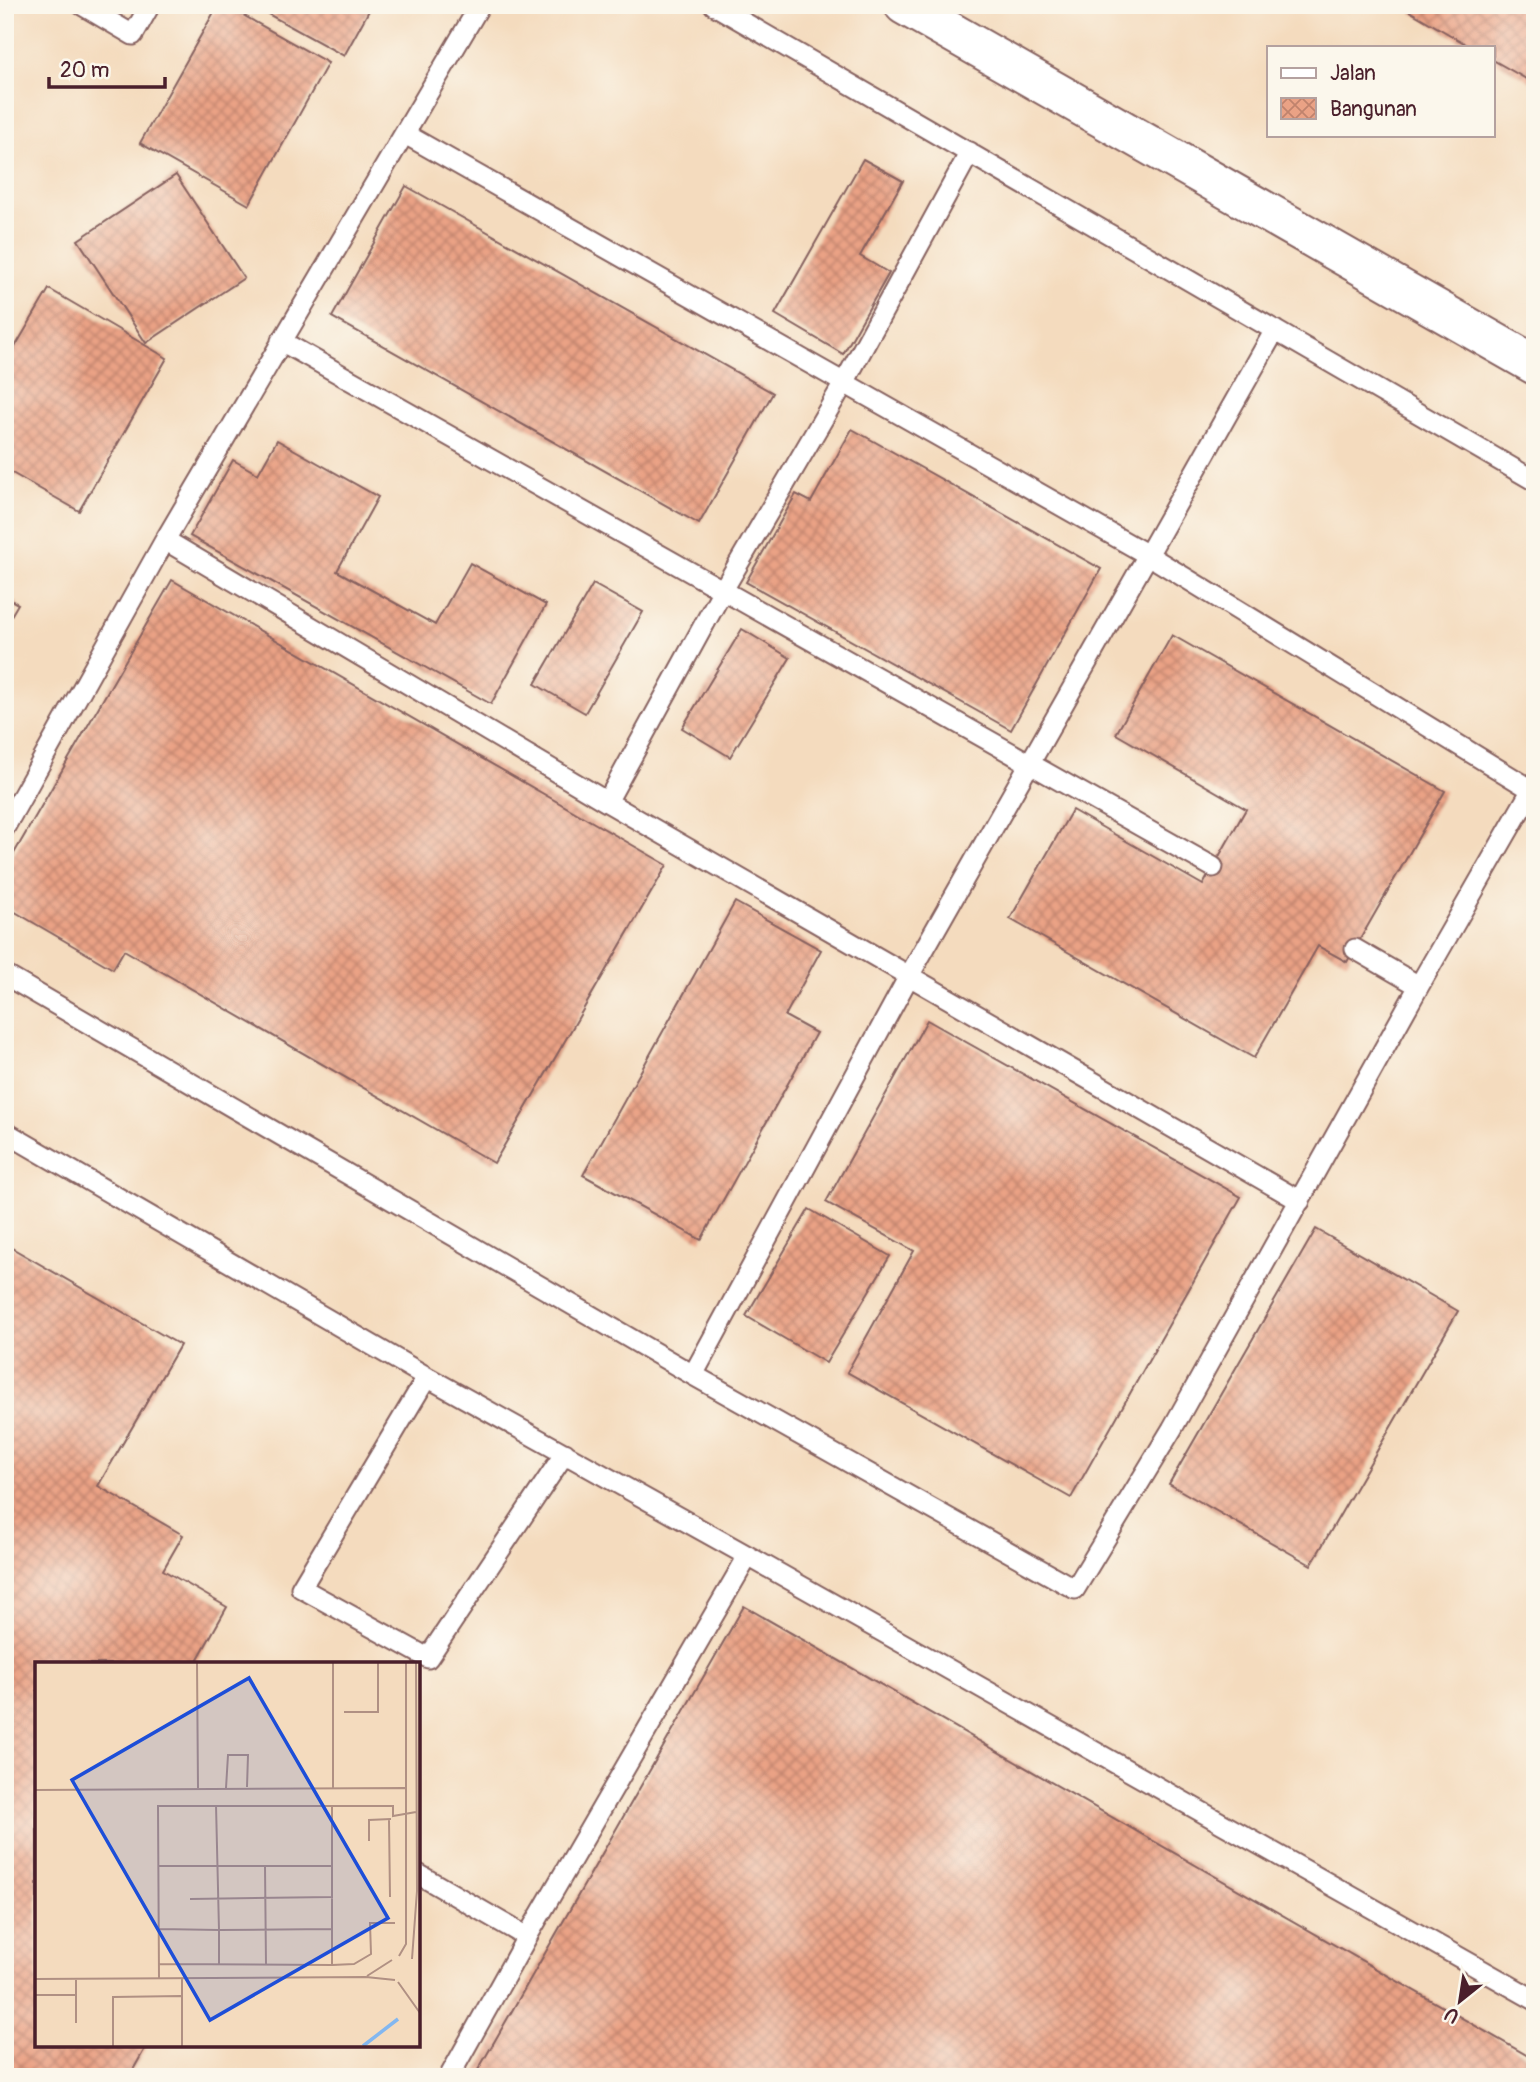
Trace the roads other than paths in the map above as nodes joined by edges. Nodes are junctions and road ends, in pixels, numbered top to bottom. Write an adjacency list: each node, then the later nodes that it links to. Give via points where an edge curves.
1 (82, 5): 2 (lane, via 132,35)
2 (150, 5)
3 (480, 5): 6 (lane)
4 (714, 5): 7 (lane)
5 (904, 5): 10 (street)
6 (405, 134): 9 (lane); 11 (lane)
7 (970, 152): 8 (lane); 11 (lane)
8 (1275, 330): 12 (lane); 14 (lane)
9 (281, 341): 13 (lane); 15 (lane)
10 (1535, 365)
11 (844, 383): 14 (lane); 15 (lane)
12 (1535, 481)
13 (165, 540): 18 (lane); 19 (lane)
14 (1148, 555): 16 (lane); 17 (lane)
15 (723, 590): 16 (lane); 18 (lane)
16 (1030, 762): 20 (lane); 23 (lane)
17 (1533, 787): 24 (lane)
18 (607, 802): 23 (lane)
19 (5, 827)
20 (1213, 867)
21 (1355, 949): 24 (lane)
22 (5, 975): 27 (lane)
23 (909, 976): 26 (lane); 27 (lane)
24 (1419, 986): 26 (lane)
25 (5, 1132): 28 (lane)
26 (1300, 1201): 27 (lane, via 1172,1429 1075,1589)
27 (693, 1375)
28 (427, 1377): 29 (lane); 29 (lane, via 301,1588 405,1646 428,1658)
29 (565, 1453): 30 (lane)
30 (748, 1556): 32 (lane); 33 (lane)
31 (420, 1875): 32 (lane)
32 (527, 1937): 34 (lane)
33 (1535, 2000)
34 (449, 2077)

